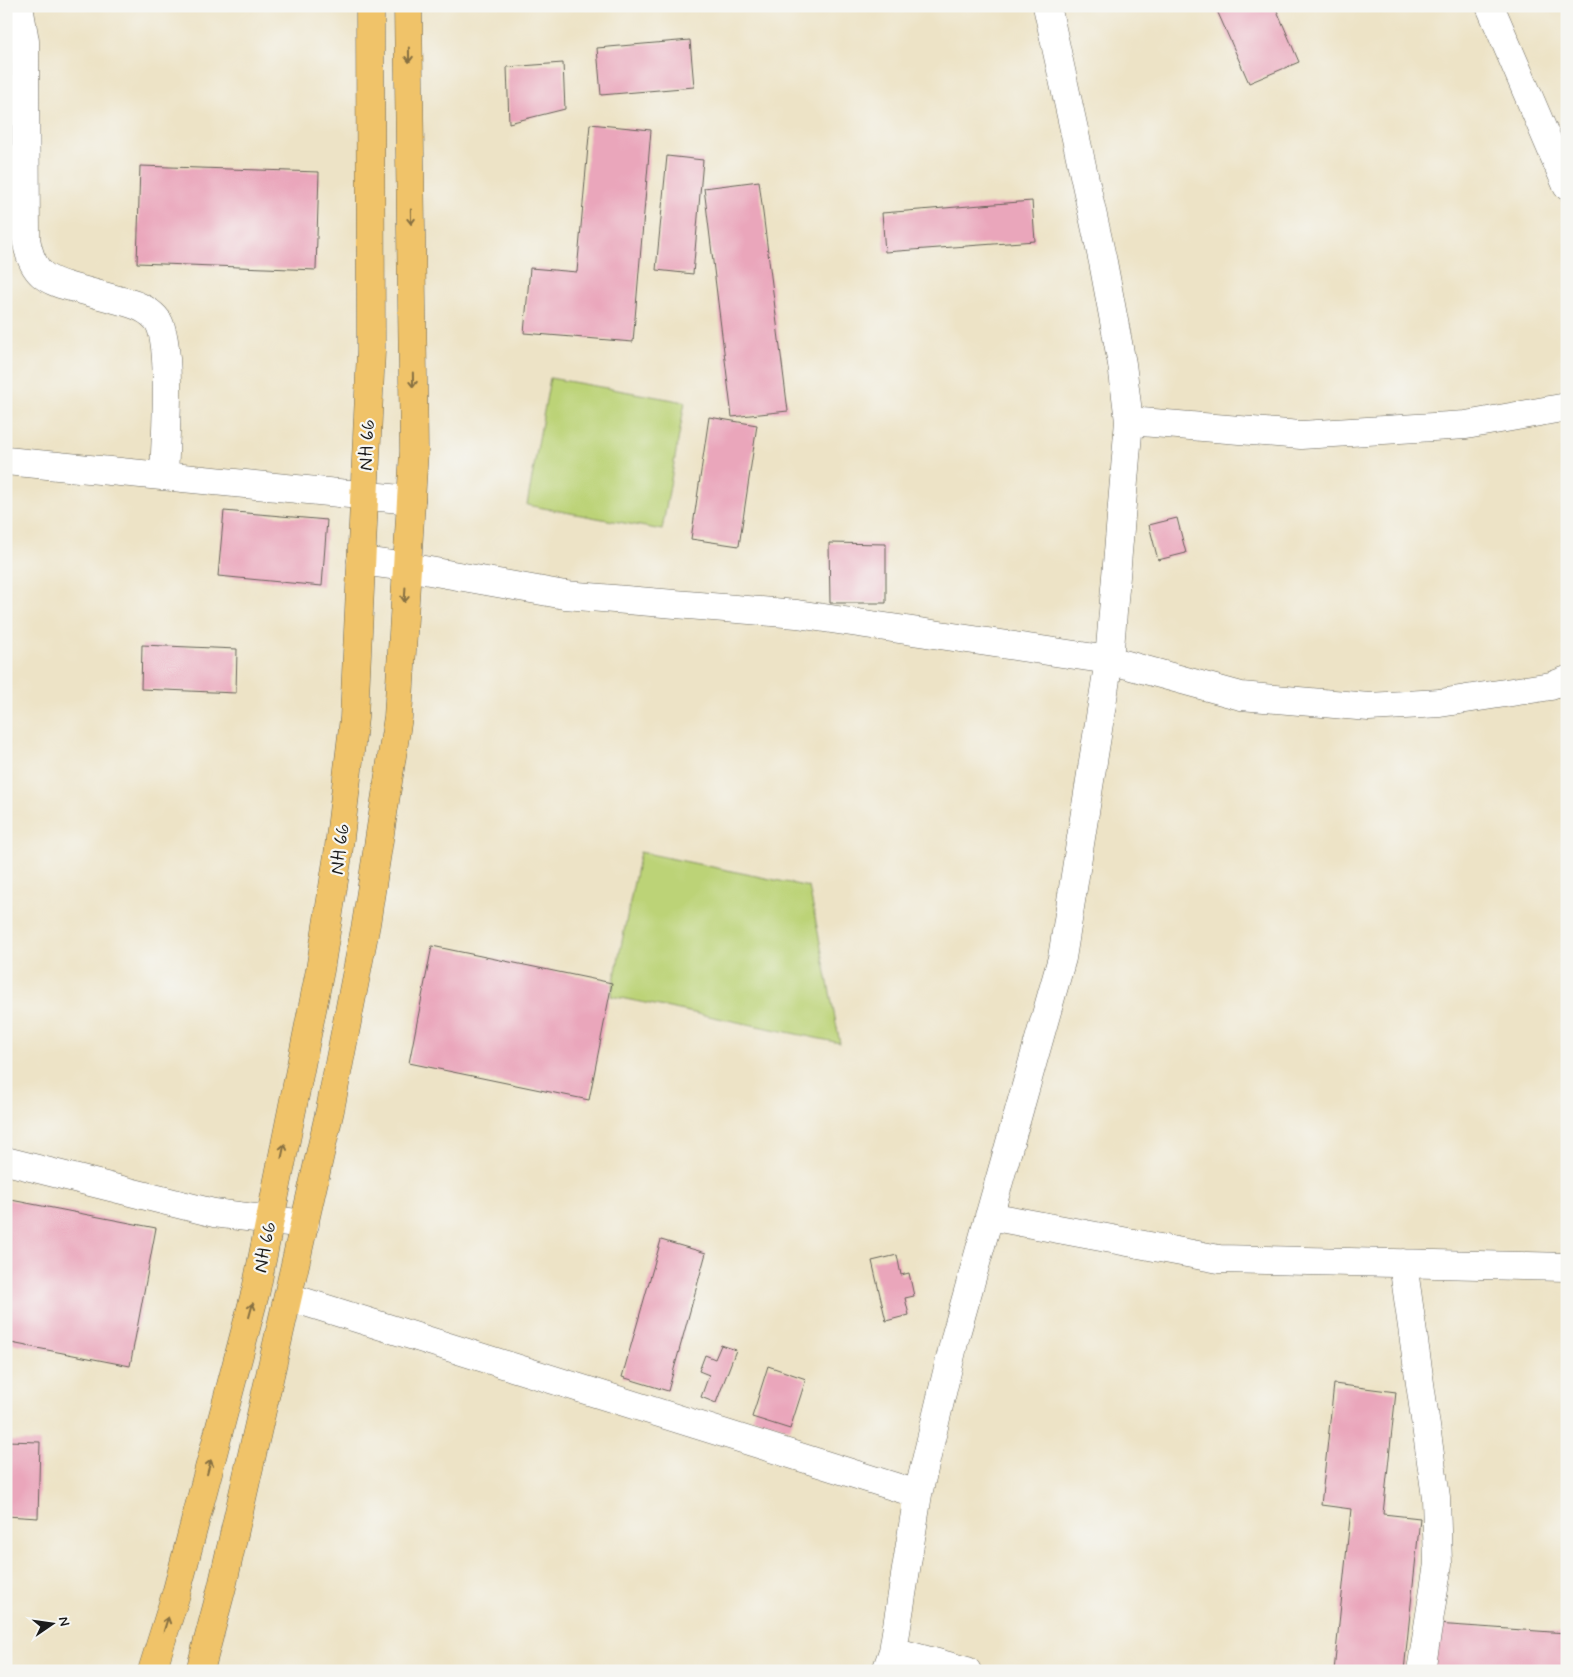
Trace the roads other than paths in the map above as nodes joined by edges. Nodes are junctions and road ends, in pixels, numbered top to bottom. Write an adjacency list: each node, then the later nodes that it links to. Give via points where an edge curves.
1 (19, 6): 10 (street, via 25,41 26,238 29,255 39,272 54,283 133,304 158,321 167,356)
2 (370, 6): 11 (highway, NH 66, via 371,351)
3 (408, 6): 12 (highway, NH 66, one-way to 12, via 414,451)
4 (1490, 6): 6 (street)
5 (1055, 9): 8 (street, via 1122,364)
6 (1567, 186)
7 (1567, 407): 8 (street, via 1466,425 1301,435)
8 (1129, 421): 15 (street)
9 (6, 461): 10 (street)
10 (164, 476): 11 (street)
11 (364, 496): 12 (street); 13 (highway, NH 66)
12 (411, 500): 14 (highway, NH 66)
13 (361, 561): 14 (street); 19 (highway, NH 66, one-way to 13, via 320,970 338,855 354,718)
14 (407, 567): 15 (street, via 565,595 797,614); 20 (highway, NH 66, one-way to 20, via 398,716 368,915)
15 (1109, 660): 16 (street, via 1241,696 1369,707 1440,703 1552,686); 18 (street, via 1062,958)
16 (1567, 680)
17 (6, 1161): 19 (street, via 214,1213)
18 (989, 1216): 21 (street, via 1219,1259); 24 (street, via 956,1334)
19 (269, 1220): 20 (street); 26 (highway, NH 66, one-way to 19, via 256,1290)
20 (305, 1224): 23 (highway, NH 66)
21 (1403, 1263): 22 (street); 29 (street, via 1436,1497 1438,1564)
22 (1567, 1267)
23 (289, 1297): 24 (street); 27 (highway, NH 66)
24 (918, 1494): 25 (street)
25 (889, 1661): 28 (street)
26 (152, 1671)
27 (200, 1671)
28 (967, 1671)
29 (1421, 1671)

